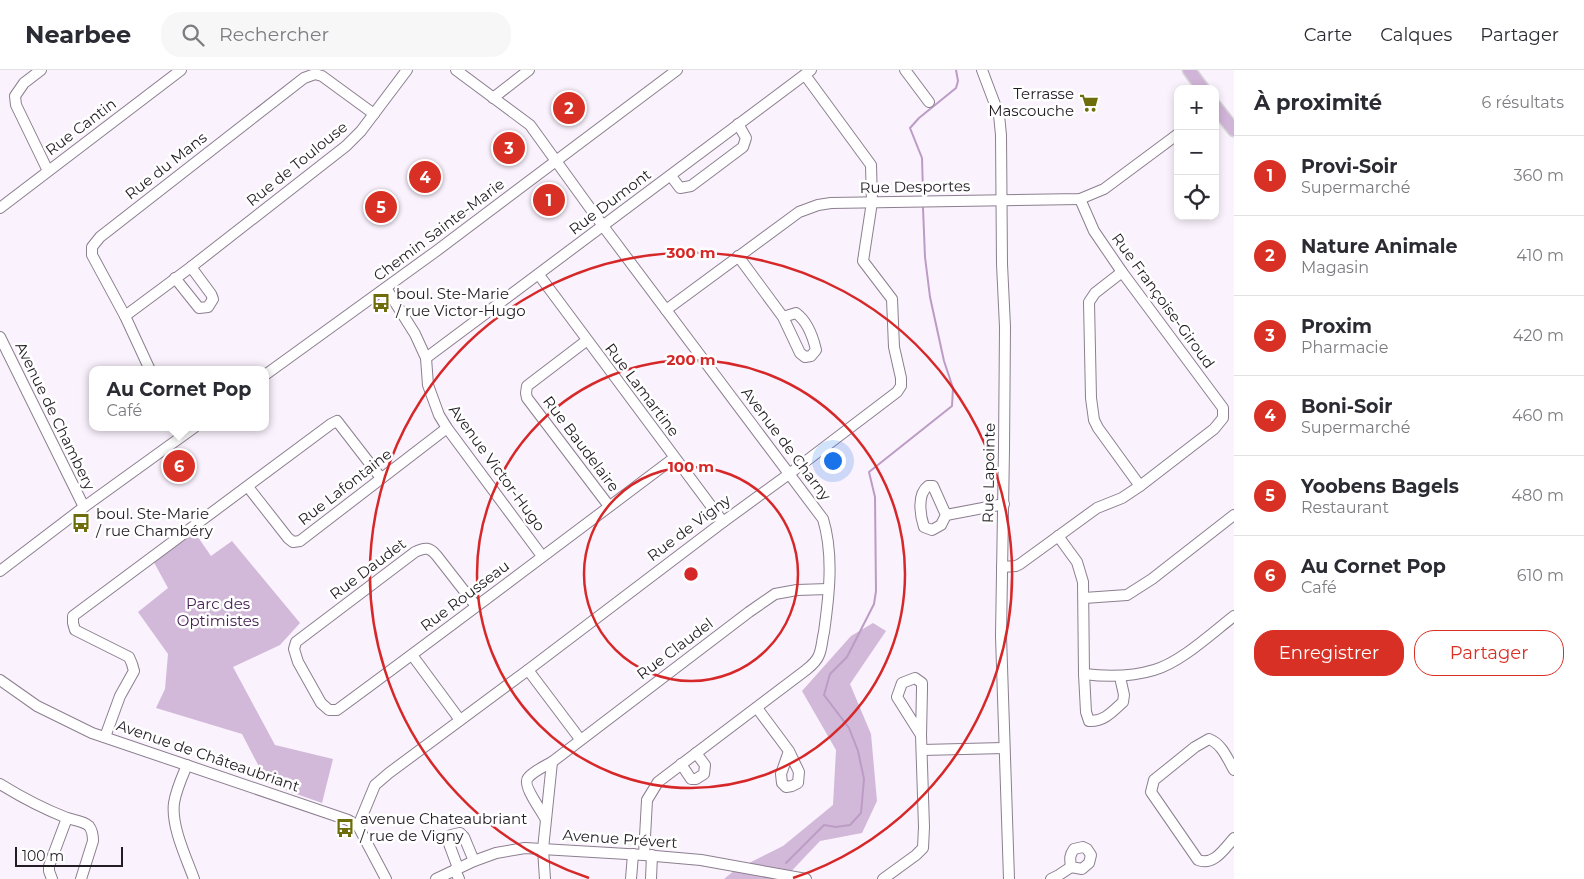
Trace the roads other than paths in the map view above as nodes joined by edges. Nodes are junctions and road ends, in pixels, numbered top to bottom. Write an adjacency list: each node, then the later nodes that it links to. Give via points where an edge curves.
1 (41, 70): 20 (street, via 24,83 15,96 16,106)
2 (180, 70): 20 (street, Rue Cantin)
3 (407, 70): 15 (street, Rue de Toulouse)
4 (456, 70): 12 (street, Avenue de Charny)
5 (529, 70): 12 (street)
6 (677, 70): 19 (street, Chemin Sainte-Marie)
7 (905, 70): 13 (street)
8 (982, 70): 23 (street, Rue Lapointe, via 1000,115)
9 (1189, 70): 11 (main road)
10 (808, 72): 16 (street, Rue Dumont); 24 (street, via 871,165)
11 (1200, 85)
12 (492, 98): 19 (street, Avenue de Charny, via 530,125)
13 (929, 102)
14 (1219, 110): 17 (main road)
15 (374, 114): 28 (street, Rue de Toulouse, via 362,132 346,146); 34 (street, Rue du Mans, via 322,76 315,74 304,78 100,237 92,247 92,255)
16 (738, 124): 21 (street, Rue Dumont); 21 (street, via 746,138 743,147 691,186 680,188)
17 (1234, 130)
18 (1174, 137): 22 (street, Rue Desportes, via 1104,189)
19 (557, 161): 26 (street, Avenue de Charny); 32 (street, Chemin Sainte-Marie)
20 (48, 171): 25 (street, Rue Cantin)
21 (671, 176): 26 (street, Rue Dumont)
22 (1080, 199): 23 (street, Rue Desportes); 29 (street, Rue Françoise-Giroud, via 1094,231)
23 (1001, 200): 24 (street, Rue Desportes); 48 (street, Rue Lapointe, via 1005,327)
24 (872, 202): 27 (street, Rue Desportes, via 831,203 808,208); 44 (street, Rue de Vigny, via 863,261 892,299 894,348 901,386)
25 (0, 208)
26 (603, 226): 30 (street, Rue Dumont); 33 (street, Avenue de Charny)
27 (738, 256): 33 (street, Rue Desportes); 35 (street)
28 (190, 267): 31 (street, Rue de Toulouse); 31 (street, via 211,294 213,299 208,307 199,308)
29 (1122, 272): 47 (street, via 1095,293 1089,302 1091,398 1098,428); 47 (street, Rue Françoise-Giroud, via 1224,413 1214,429)
30 (539, 276): 37 (street, Rue Lamartine); 38 (street, Rue Dumont)
31 (175, 278): 34 (street, Rue de Toulouse)
32 (386, 288): 38 (street, Avenue Victor-Hugo); 40 (street, Chemin Sainte-Marie)
33 (666, 310): 44 (street, Avenue de Charny)
34 (125, 316): 39 (street, Rue du Mans)
35 (783, 316)
36 (0, 337): 50 (street, Avenue de Chambery)
37 (586, 341): 43 (street, Rue Lamartine); 49 (street, Rue Baudelaire, via 526,386 526,393)
38 (426, 358): 41 (street, Avenue Victor-Hugo, via 428,385)
39 (148, 366)
40 (269, 372)
41 (447, 428): 45 (street, Rue Lafontaine); 55 (street, Avenue Victor-Hugo)
42 (181, 432): 50 (street)
43 (674, 458): 49 (street, Rue Rousseau); 53 (street, Rue Lamartine)
44 (789, 474): 53 (street, Rue de Vigny); 58 (street, Avenue de Charny, via 823,519 829,559)
45 (381, 478): 46 (street, Rue Lafontaine, via 300,541 293,542); 46 (street, via 337,421)
46 (248, 486): 71 (street, via 73,616 75,630 129,657 134,671 120,696)
47 (1140, 486): 54 (street, Rue Françoise-Giroud, via 1122,498 1096,508)
48 (1004, 504): 51 (street); 56 (street, Rue Lapointe)
49 (609, 506): 55 (street, Rue Rousseau)
50 (84, 507): 57 (street)
51 (946, 515)
52 (1234, 515): 59 (street, via 1127,595)
53 (723, 522): 64 (street, Rue de Vigny)
54 (1058, 536): 56 (street, Rue Françoise-Giroud, via 1020,564); 59 (street, via 1077,562)
55 (542, 556): 60 (street, Rue Rousseau)
56 (1002, 567): 73 (street, Rue Lapointe)
57 (0, 571)
58 (828, 590): 68 (street, Avenue de Charny, via 819,657); 72 (street, Rue Claudel, via 775,594)
59 (1084, 598): 65 (street)
60 (476, 606): 62 (street, Rue Daudet, via 431,549 423,548 296,642); 63 (street, Rue Rousseau)
61 (1234, 616): 66 (street, via 1171,662 1155,670)
62 (294, 649): 63 (street, Rue Rousseau, via 321,703 329,710 337,710)
63 (412, 655): 69 (street)
64 (528, 670): 69 (street, Rue de Vigny); 72 (street)
65 (1084, 674): 66 (street); 66 (street, via 1089,721 1108,716 1123,702)
66 (1120, 677)
67 (0, 680): 71 (street, Avenue de Châteaubriant, via 37,706)
68 (757, 708): 75 (street); 76 (street, Avenue de Charny)
69 (460, 720): 84 (street, Rue de Vigny, via 375,785)
70 (921, 735): 70 (street, via 922,683 915,678 902,683 897,697); 74 (street)
71 (105, 737): 79 (street, Avenue de Châteaubriant)
72 (580, 739): 77 (street, Rue Claudel)
73 (1004, 748): 74 (street); 102 (street, Rue Lapointe)
74 (922, 750): 101 (street, via 923,848)
75 (788, 751)
76 (696, 752): 78 (street, Avenue de Charny); 78 (street, via 705,765 704,774 691,779)
77 (552, 762): 83 (street); 83 (street, Rue Claudel, via 527,778 526,784)
78 (681, 764): 88 (street, Avenue de Charny, via 658,782 647,800)
79 (187, 765): 84 (street, Avenue de Châteaubriant); 94 (street, via 173,810)
80 (1234, 770): 85 (street, via 1220,746 1210,739 1154,780 1151,792 1198,860 1210,861)
81 (0, 784): 82 (street)
82 (66, 818): 92 (street, via 49,866); 93 (street, via 90,827 93,836)
83 (545, 818): 86 (street)
84 (358, 826): 95 (street)
85 (1234, 838)
86 (543, 849): 87 (street, Avenue Prévert); 89 (street, Avenue Prévert, via 525,848); 97 (street)
87 (633, 854): 88 (street, Avenue Prévert); 98 (street)
88 (648, 855): 99 (street, Avenue de Charny); 100 (street, Avenue Prévert, via 701,860)
89 (474, 861): 91 (street, Avenue Prévert); 91 (street, via 460,832 451,835 448,841)
90 (1071, 867): 103 (street)
91 (457, 872): 96 (street, Avenue Prévert)
92 (52, 879)
93 (81, 879)
94 (194, 879)
95 (386, 879)
96 (436, 879)
97 (545, 879)
98 (631, 879)
99 (651, 879)
100 (806, 879)
101 (883, 879)
102 (1009, 879)
103 (1051, 879)

